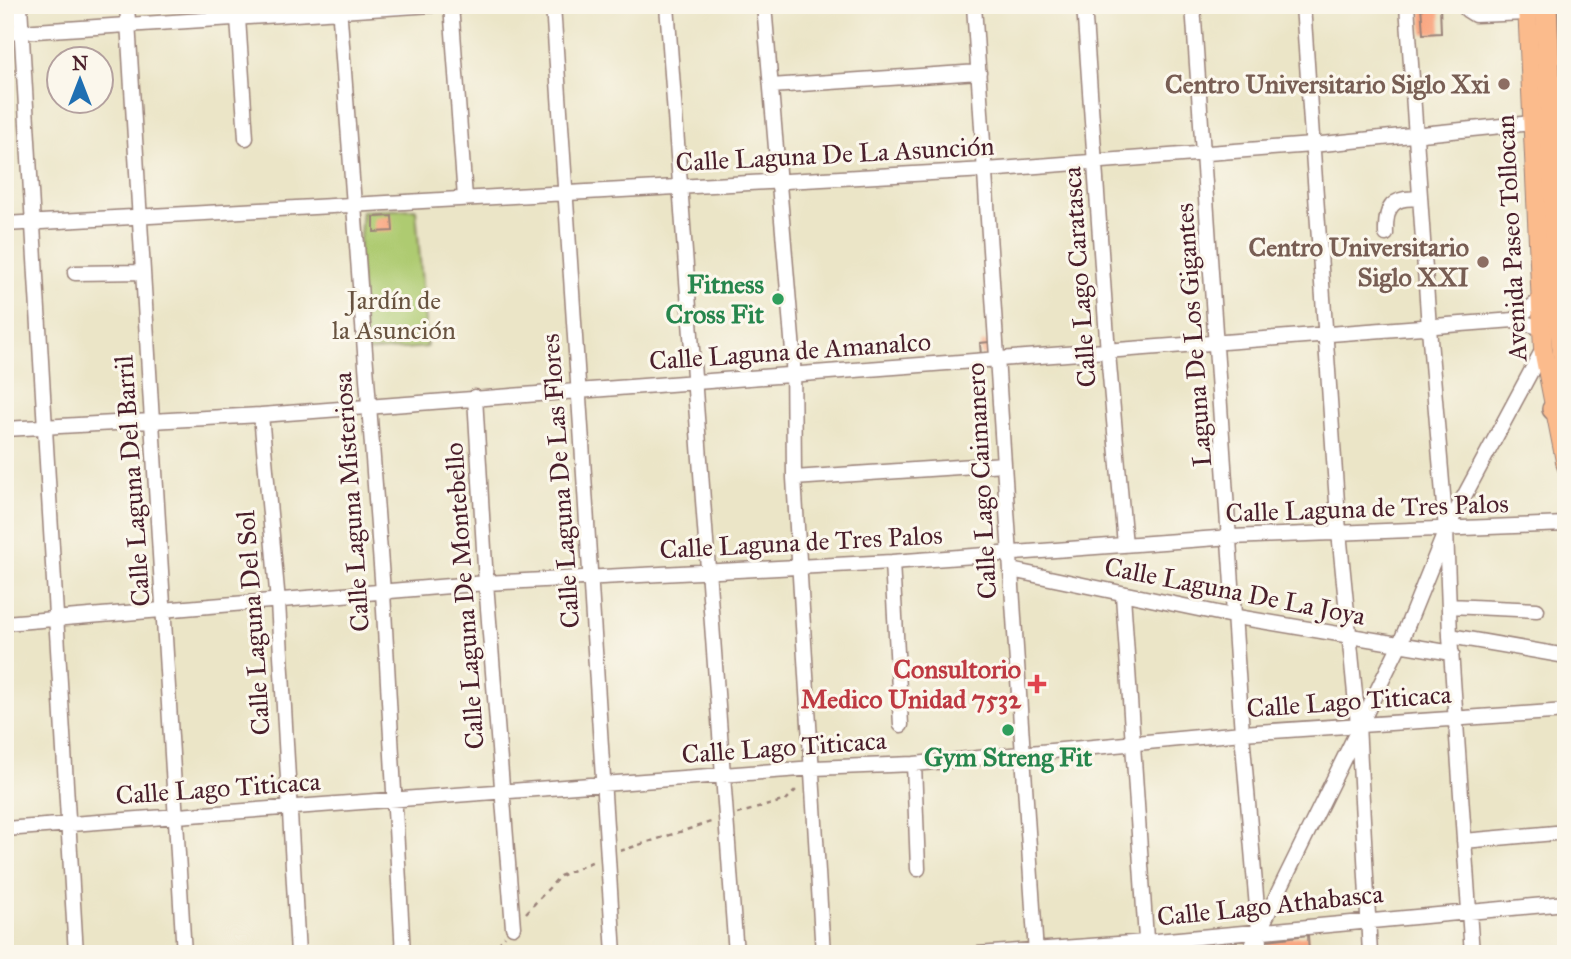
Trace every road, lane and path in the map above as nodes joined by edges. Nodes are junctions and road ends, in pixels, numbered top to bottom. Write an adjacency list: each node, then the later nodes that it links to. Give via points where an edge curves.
1 (20, 5): 18 (street)
2 (128, 5): 17 (street, Calle Laguna Del Barril)
3 (432, 5): 14 (street)
4 (451, 5): 32 (street)
5 (553, 5): 31 (street, Calle Laguna De Las Flores)
6 (667, 5): 30 (street)
7 (764, 5): 21 (street)
8 (974, 5): 20 (street, Calle Lago Caimanero)
9 (1084, 5): 27 (street, Calle Lago Caratasca)
10 (1193, 5): 26 (street, Laguna De Los Gigantes)
11 (1303, 5): 25 (street)
12 (1407, 5): 23 (street)
13 (1466, 5): 15 (street, via 1475,15)
14 (339, 8): 16 (street); 34 (street, Calle Laguna Misteriosa)
15 (1534, 8): 22 (main road, Avenida Paseo Tollocan); 51 (highway, Avenida Paseo Tollocan)
16 (238, 18): 17 (street); 24 (street)
17 (128, 25): 18 (street); 35 (street, Calle Laguna Del Barril)
18 (22, 32): 19 (street); 36 (street)
19 (5, 33)
20 (979, 72): 21 (street); 28 (street, Calle Lago Caimanero)
21 (771, 86): 29 (street)
22 (1532, 123): 23 (street, Calle Laguna De La Asunción); 41 (main road, Avenida Paseo Tollocan)
23 (1415, 136): 25 (street, Calle Laguna De La Asunción); 33 (street)
24 (246, 138)
25 (1312, 145): 26 (street, Calle Laguna De La Asunción); 45 (street)
26 (1205, 151): 27 (street, Calle Laguna De La Asunción); 46 (street, Laguna De Los Gigantes)
27 (1095, 162): 28 (street, Calle Laguna De La Asunción); 48 (street, Calle Lago Caratasca)
28 (986, 170): 29 (street, Calle Laguna De La Asunción); 49 (street, Calle Lago Caimanero)
29 (777, 182): 30 (street, Calle Laguna De La Asunción); 50 (street)
30 (682, 187): 31 (street, Calle Laguna De La Asunción); 52 (street)
31 (567, 193): 32 (street, Calle Laguna De La Asunción); 53 (street, Calle Laguna De Las Flores)
32 (466, 198): 34 (street, Calle Laguna De La Asunción)
33 (1420, 199): 38 (street, via 1392,203 1385,218); 43 (street)
34 (355, 204): 35 (street, Calle Laguna De La Asunción); 55 (street, Calle Laguna Misteriosa)
35 (139, 217): 36 (street, Calle Laguna De La Asunción); 39 (street, Calle Laguna Del Barril)
36 (34, 222): 37 (street, Calle Laguna De La Asunción); 59 (street)
37 (5, 224)
38 (1386, 234)
39 (143, 272): 40 (street); 58 (street, Calle Laguna Del Barril)
40 (75, 273)
41 (1541, 300): 42 (street); 44 (main road, Avenida Paseo Tollocan)
42 (1514, 320): 43 (street, Calle Laguna de Amanalco); 44 (street, Calle Laguna de Amanalco)
43 (1429, 328): 45 (street, Calle Laguna de Amanalco); 65 (street)
44 (1542, 328): 47 (main road, Avenida Paseo Tollocan)
45 (1324, 335): 46 (street, Calle Laguna de Amanalco); 66 (street)
46 (1217, 343): 48 (street, Calle Laguna de Amanalco); 67 (street, Laguna De Los Gigantes)
47 (1543, 349): 56 (main road, Avenida Paseo Tollocan); 65 (street)
48 (1108, 353): 49 (street, Calle Laguna de Amanalco); 68 (street, Calle Lago Caratasca)
49 (999, 361): 50 (street, Calle Laguna de Amanalco); 61 (street, Calle Lago Caimanero)
50 (792, 376): 52 (street, Calle Laguna de Amanalco); 63 (street)
51 (1566, 377)
52 (694, 383): 53 (street, Calle Laguna de Amanalco); 73 (street)
53 (577, 389): 54 (street, Calle Laguna de Amanalco); 74 (street, Calle Laguna De Las Flores)
54 (475, 397): 55 (street, Calle Laguna de Amanalco); 75 (street, Calle Laguna De Montebello)
55 (370, 405): 57 (street, Calle Laguna de Amanalco); 76 (street, Calle Laguna Misteriosa)
56 (1559, 408): 62 (main road, Avenida Paseo Tollocan)
57 (261, 415): 58 (street, Calle Laguna de Amanalco); 78 (street, Calle Laguna Del Sol)
58 (152, 422): 59 (street, Calle Laguna de Amanalco); 81 (street, Calle Laguna Del Barril)
59 (43, 426): 60 (street, Calle Laguna de Amanalco); 83 (street)
60 (5, 429)
61 (1004, 464): 63 (street); 69 (street, Calle Lago Caimanero)
62 (1566, 466)
63 (794, 478): 71 (street)
64 (1566, 524): 65 (street, Calle Laguna de Tres Palos)
65 (1447, 530): 66 (street, Calle Laguna de Tres Palos); 79 (street); 87 (street)
66 (1339, 532): 67 (street, Calle Laguna de Tres Palos); 86 (street)
67 (1231, 537): 68 (street, Calle Laguna de Tres Palos); 82 (street, Laguna De Los Gigantes)
68 (1125, 545): 69 (street, Calle Laguna de Tres Palos)
69 (1010, 554): 70 (street, Calle Laguna de Tres Palos); 72 (street, Calle Lago Caimanero)
70 (892, 562): 71 (street, Calle Laguna de Tres Palos); 93 (street)
71 (799, 566): 73 (street, Calle Laguna de Tres Palos); 98 (street)
72 (1011, 570): 77 (street, Calle Laguna De La Joya); 96 (street, Calle Lago Caimanero)
73 (707, 572): 74 (street, Calle Laguna de Tres Palos); 99 (street)
74 (593, 579): 75 (street, Calle Laguna de Tres Palos); 100 (street, Calle Laguna De Las Flores)
75 (486, 583): 76 (street, Calle Laguna de Tres Palos); 101 (street, Calle Laguna De Montebello)
76 (383, 592): 78 (street, Calle Laguna de Tres Palos); 102 (street, Calle Laguna Misteriosa)
77 (1123, 595): 82 (street, Calle Laguna De La Joya); 95 (street)
78 (278, 601): 81 (street, Calle Laguna de Tres Palos); 103 (street, Calle Laguna Del Sol)
79 (1449, 606): 80 (street); 85 (street)
80 (1537, 610)
81 (165, 611): 83 (street, Calle Laguna de Tres Palos); 104 (street, Calle Laguna Del Barril)
82 (1237, 617): 86 (street, Calle Laguna De La Joya); 94 (street, Laguna De Los Gigantes)
83 (58, 620): 84 (street, Calle Laguna de Tres Palos); 105 (street)
84 (5, 623)
85 (1450, 636): 88 (street); 89 (street)
86 (1348, 638): 87 (street, Calle Laguna De La Joya); 92 (street)
87 (1399, 646): 88 (street, Calle Laguna De La Joya); 92 (street)
88 (1452, 653): 91 (street)
89 (1566, 656)
90 (1566, 711): 91 (street, Calle Lago Titicaca)
91 (1456, 717): 92 (street, Calle Lago Titicaca); 108 (street)
92 (1358, 724): 94 (street, Calle Lago Titicaca); 113 (street); 115 (street)
93 (901, 725)
94 (1242, 733): 95 (street, Calle Lago Titicaca); 115 (street, Laguna De Los Gigantes)
95 (1134, 743): 96 (street, Calle Lago Titicaca); 116 (street)
96 (1022, 752): 97 (street, Calle Lago Titicaca); 117 (street, Calle Lago Caimanero)
97 (914, 764): 98 (street, Calle Lago Titicaca); 110 (street)
98 (814, 768): 99 (street, Calle Lago Titicaca); 125 (street)
99 (722, 776): 100 (street, Calle Lago Titicaca); 124 (street)
100 (605, 784): 101 (street, Calle Lago Titicaca); 109 (street, Calle Laguna De Las Flores)
101 (502, 791): 102 (street, Calle Lago Titicaca); 114 (street, Calle Laguna De Montebello)
102 (394, 799): 103 (street, Calle Lago Titicaca); 121 (street, Calle Laguna Misteriosa)
103 (289, 807): 104 (street, Calle Lago Titicaca); 120 (street, Calle Laguna Del Sol)
104 (176, 815): 105 (street, Calle Lago Titicaca); 119 (street, Calle Laguna Del Barril)
105 (68, 824): 106 (street, Calle Lago Titicaca); 118 (street)
106 (5, 829)
107 (1566, 832): 108 (street)
108 (1464, 841): 112 (street)
109 (608, 855): 114 (path, via 560,876); 123 (street, Calle Laguna De Las Flores)
110 (918, 869)
111 (1566, 903): 112 (street, Calle Lago Athabasca)
112 (1469, 911): 113 (street, Calle Lago Athabasca); 130 (street)
113 (1368, 919): 115 (street, Calle Lago Athabasca); 129 (street)
114 (513, 927): 122 (path)
115 (1259, 930): 116 (street, Calle Lago Athabasca); 127 (street); 128 (street, Laguna De Los Gigantes)
116 (1146, 948): 117 (street, Calle Lago Athabasca)
117 (1036, 952): 126 (street, Calle Lago Athabasca)
118 (76, 954)
119 (184, 954)
120 (298, 954)
121 (403, 954)
122 (496, 954)
123 (614, 954)
124 (736, 954)
125 (823, 954)
126 (978, 954)
127 (1248, 954)
128 (1261, 954)
129 (1370, 954)
130 (1472, 954)

